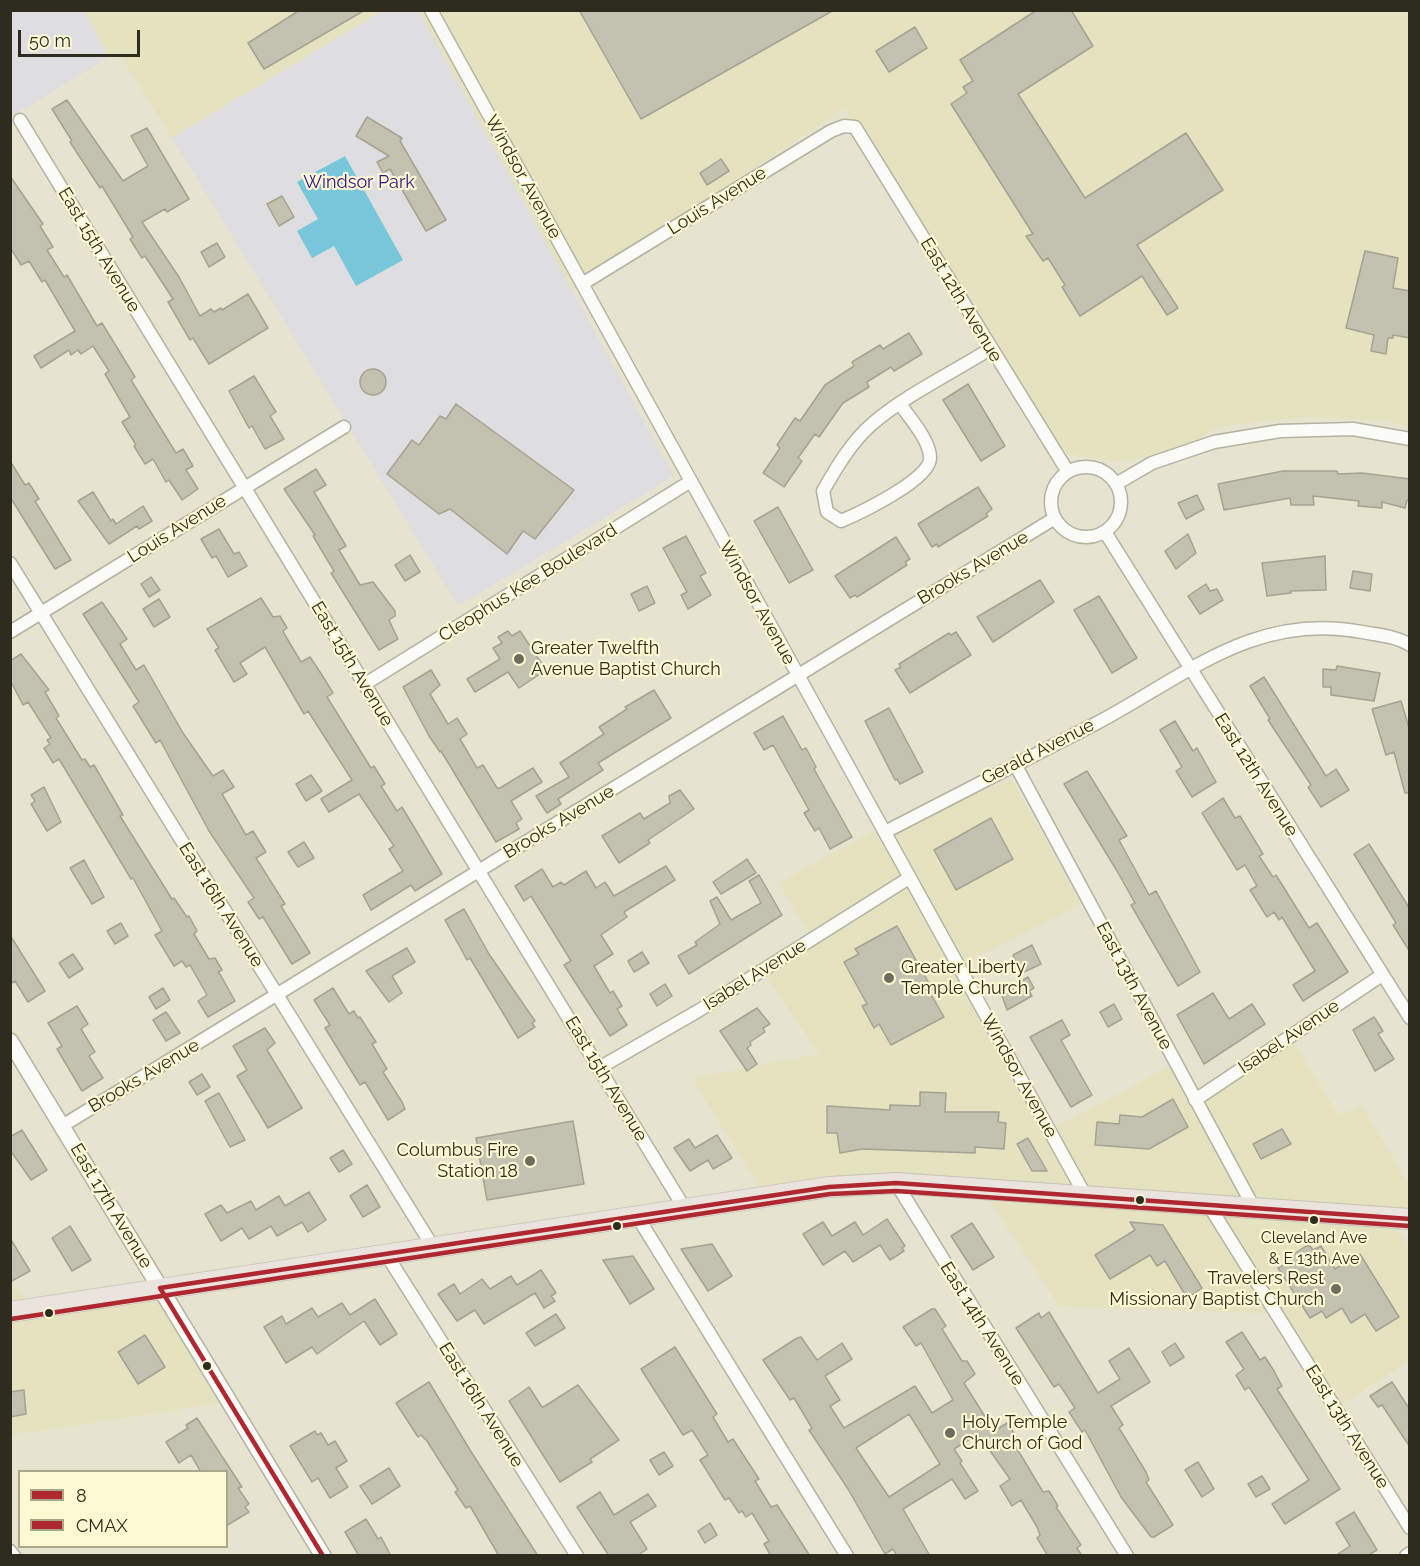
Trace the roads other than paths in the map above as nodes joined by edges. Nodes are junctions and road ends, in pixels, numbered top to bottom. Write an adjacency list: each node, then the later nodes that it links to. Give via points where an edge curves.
1 (431, 10): 4 (street, Windsor Avenue)
2 (20, 120): 12 (street, East 15th Avenue)
3 (855, 127): 4 (street, Louis Avenue, via 831,131); 5 (street, East 12th Avenue)
4 (582, 284): 10 (street, Windsor Avenue)
5 (990, 349): 6 (street); 9 (street, East 12th Avenue)
6 (901, 405): 6 (street, via 872,424 839,463 823,491 827,512 841,521 867,511 927,471 931,459 928,449)
7 (344, 428): 12 (street, Louis Avenue)
8 (1410, 439): 11 (street, via 1353,429 1280,431 1214,442 1152,463)
9 (1068, 472): 11 (street, via 1078,468 1100,469); 13 (street, via 1054,488)
10 (691, 481): 20 (street, Windsor Avenue); 21 (street, Cleophus Kee Boulevard)
11 (1116, 484): 14 (street, via 1121,505 1113,525)
12 (245, 488): 16 (street, Louis Avenue); 21 (street, East 15th Avenue)
13 (1055, 518): 14 (street, via 1072,534 1083,537); 20 (street, Brooks Avenue)
14 (1105, 532): 19 (street, East 12th Avenue)
15 (10, 563): 16 (street, East 16th Avenue)
16 (42, 613): 17 (street, Louis Avenue); 27 (street, East 16th Avenue)
17 (10, 632)
18 (1410, 645): 19 (street, Gerald Avenue, via 1401,639 1346,628 1294,630 1250,639)
19 (1189, 668): 22 (street, Gerald Avenue, via 1098,722); 26 (street, East 12th Avenue)
20 (797, 676): 23 (street, Windsor Avenue); 24 (street, Brooks Avenue)
21 (365, 684): 24 (street, East 15th Avenue)
22 (1015, 764): 23 (street, Gerald Avenue); 31 (street, East 13th Avenue)
23 (885, 832): 25 (street, Windsor Avenue)
24 (479, 871): 27 (street, Brooks Avenue); 30 (street, East 15th Avenue)
25 (909, 878): 30 (street, Isabel Avenue, via 698,1011); 34 (street, Windsor Avenue)
26 (1382, 975): 28 (street, East 12th Avenue); 31 (street, Isabel Avenue)
27 (277, 995): 32 (street, Brooks Avenue); 40 (street, East 16th Avenue)
28 (1410, 1018)
29 (10, 1041): 32 (street, East 17th Avenue)
30 (599, 1068): 37 (street, East 15th Avenue)
31 (1196, 1100): 36 (street, East 13th Avenue)
32 (62, 1126): 42 (street, East 17th Avenue)
33 (896, 1183): 34 (main road); 37 (main road, via 829,1187); 50 (street, East 14th Avenue)
34 (1085, 1195): 35 (main road)
35 (1208, 1204): 36 (main road); 44 (street, East 13th Avenue)
36 (1254, 1208): 39 (main road)
37 (685, 1209): 38 (main road)
38 (637, 1216): 40 (main road); 49 (street)
39 (1410, 1219)
40 (433, 1247): 41 (main road)
41 (386, 1254): 42 (main road); 48 (street, East 16th Avenue)
42 (160, 1288): 43 (main road); 47 (street, East 17th Avenue)
43 (10, 1312)
44 (1410, 1528)
45 (10, 1551): 46 (street)
46 (14, 1556)
47 (323, 1556)
48 (577, 1556)
49 (847, 1556)
50 (1127, 1556)

